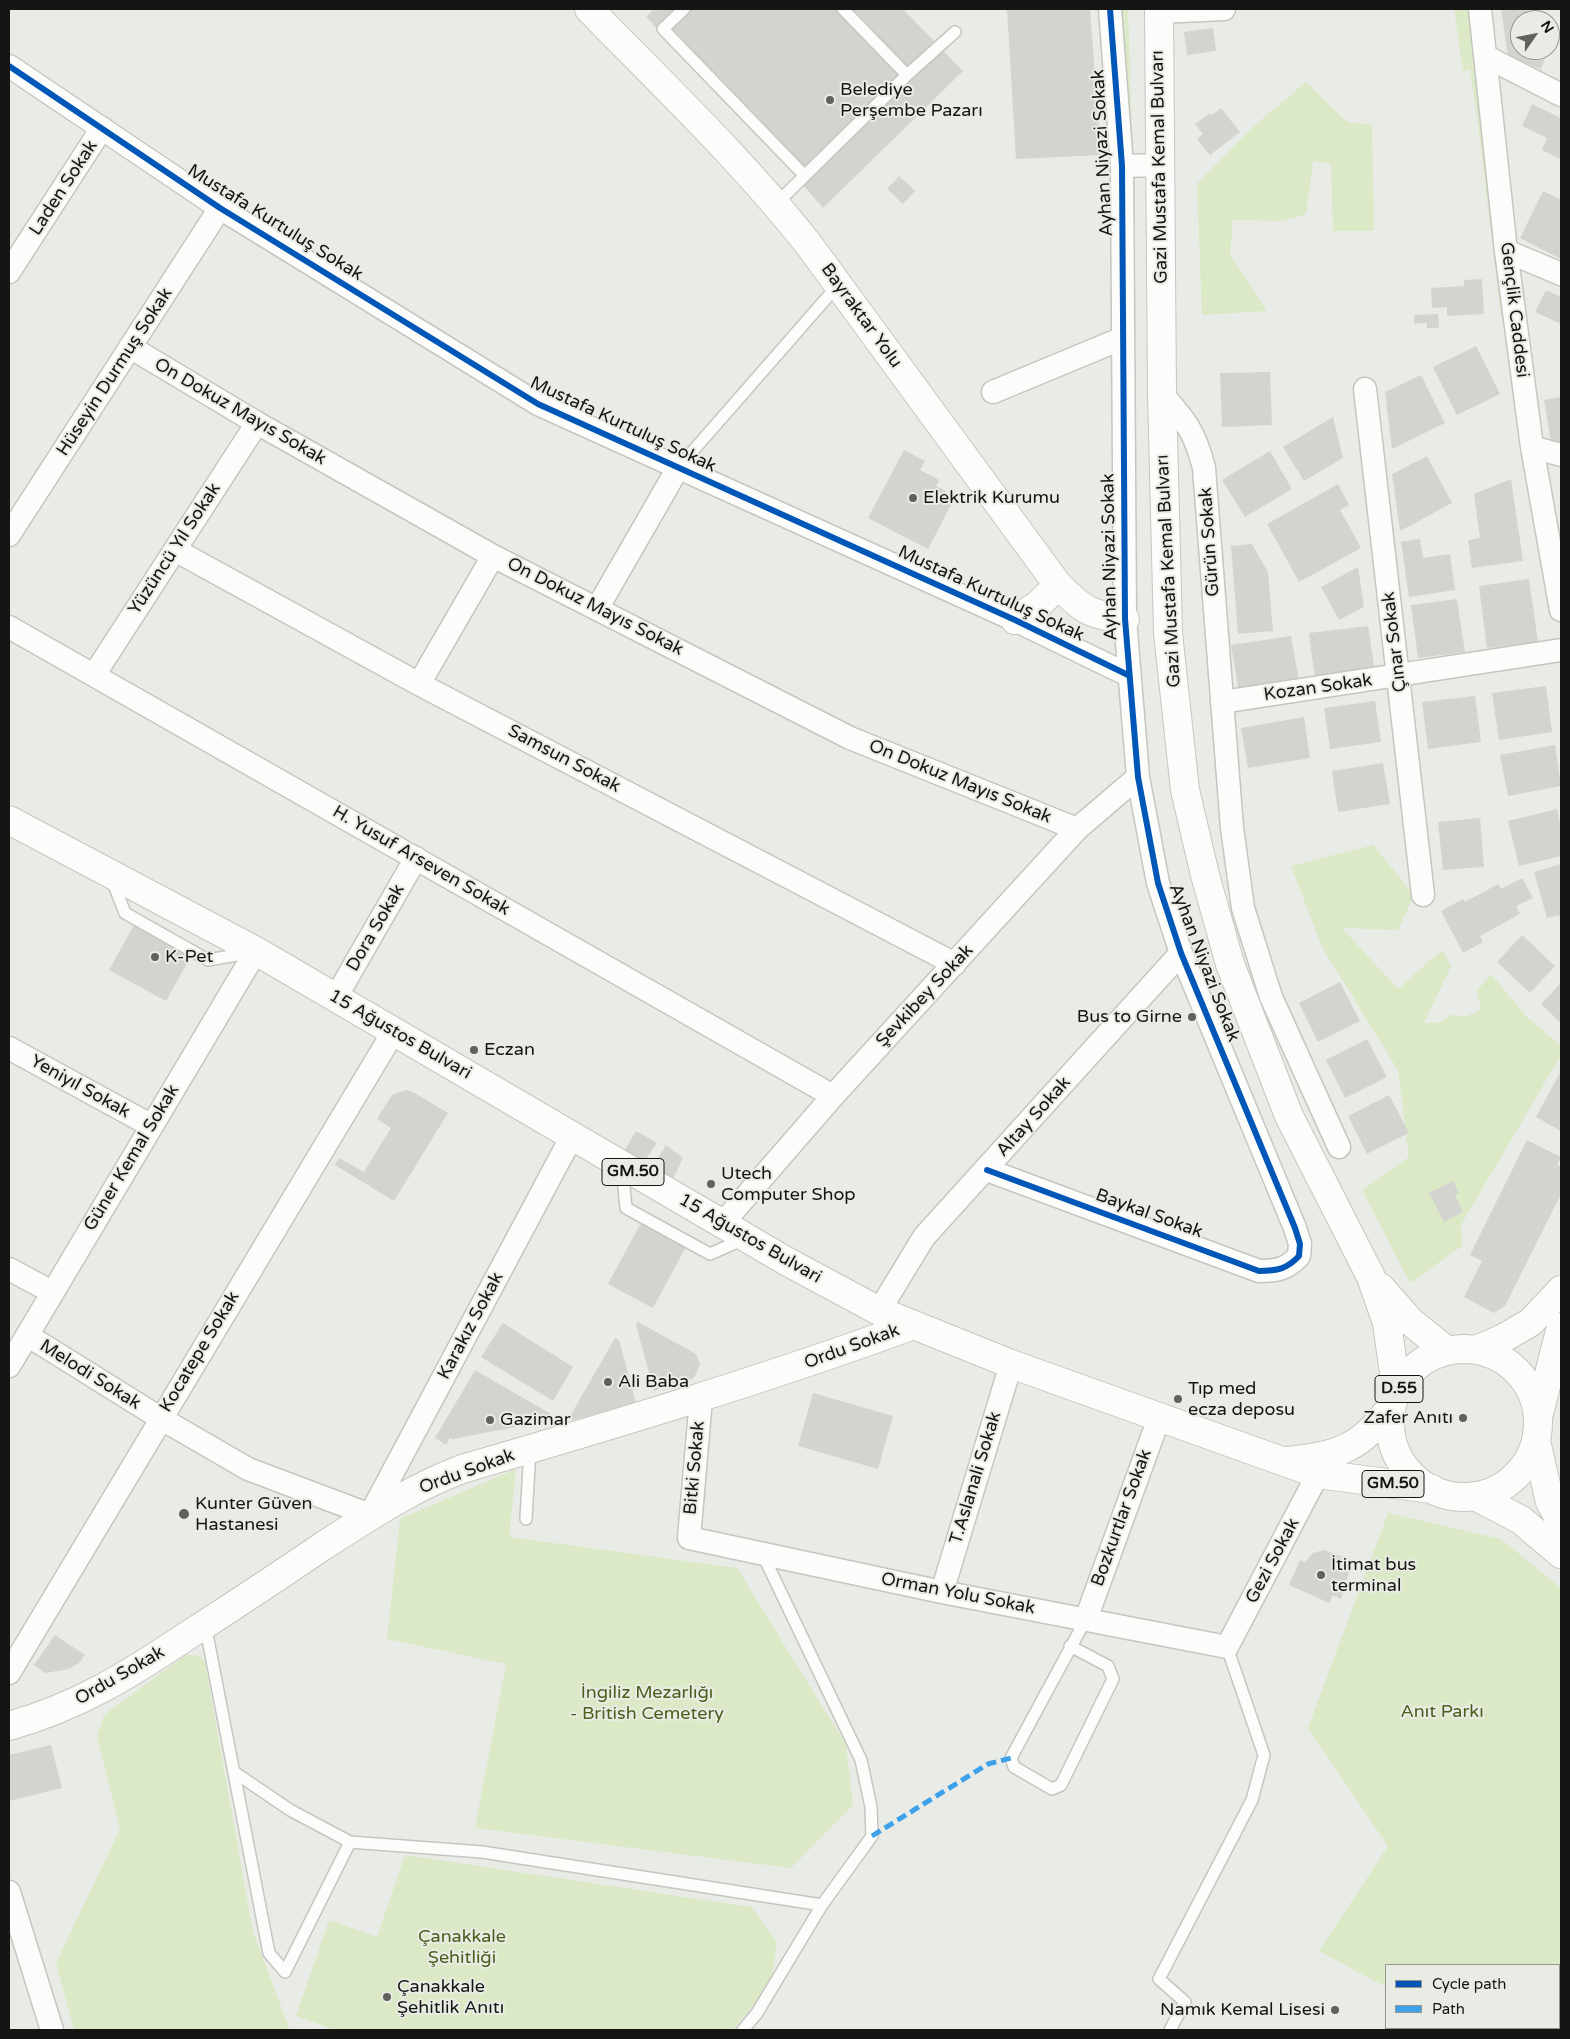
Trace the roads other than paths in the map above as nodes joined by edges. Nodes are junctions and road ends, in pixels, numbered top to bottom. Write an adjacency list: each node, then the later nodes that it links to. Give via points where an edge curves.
1 (589, 9): 17 (main road, Bayraktar Yolu)
2 (684, 9): 16 (lane, via 663,29)
3 (843, 9): 11 (lane)
4 (1110, 9): 15 (street, Ayhan Niyazi Sokak)
5 (1209, 9): 7 (street)
6 (1480, 9): 9 (street, Gençlik Caddesi)
7 (1159, 10): 14 (main road, Gazi Mustafa Kemal Bulvarı)
8 (955, 32): 11 (lane)
9 (1487, 57): 12 (street); 19 (street, Gençlik Caddesi)
10 (9, 66): 13 (street, Mustafa Kurtuluş Sokak)
11 (907, 75): 16 (lane)
12 (1561, 95)
13 (102, 128): 18 (street, Mustafa Kurtuluş Sokak); 20 (street, Laden Sokak)
14 (1161, 165): 15 (street); 27 (main road, Gazi Mustafa Kemal Bulvarı)
15 (1122, 166): 23 (street, Ayhan Niyazi Sokak)
16 (804, 175): 17 (lane)
17 (776, 204): 22 (main road, Bayraktar Yolu)
18 (220, 208): 24 (street, Hüseyin Durmuş Sokak); 31 (street, Mustafa Kurtuluş Sokak, via 538,404)
19 (1506, 251): 21 (street); 29 (street, Gençlik Caddesi)
20 (9, 272)
21 (1561, 274)
22 (838, 284): 31 (lane); 35 (main road, Bayraktar Yolu)
23 (1124, 338): 26 (street); 38 (street, Ayhan Niyazi Sokak)
24 (130, 347): 28 (street, On Dokuz Mayıs Sokak); 32 (street, Hüseyin Durmuş Sokak)
25 (1365, 389): 44 (street, Çınar Sokak)
26 (993, 392)
27 (1162, 394): 46 (street, Gürün Sokak, via 1186,420 1197,441 1204,468); 68 (main road, Gazi Mustafa Kemal Bulvarı, via 1168,633 1185,790 1205,875 1230,964 1289,1116)
28 (257, 423): 33 (street, Yüzüncü Yıl Sokak); 34 (street, On Dokuz Mayıs Sokak)
29 (1532, 447): 30 (street); 37 (street, Gençlik Caddesi)
30 (1561, 455)
31 (678, 468): 36 (street); 39 (street, Mustafa Kurtuluş Sokak)
32 (9, 535)
33 (176, 550): 43 (street, Yüzüncü Yıl Sokak); 45 (street, Samsun Sokak)
34 (493, 556): 36 (street, On Dokuz Mayıs Sokak); 45 (street)
35 (1058, 585): 38 (main road, Bayraktar Yolu, via 1080,607 1100,616); 39 (main road, via 1038,605)
36 (598, 607): 49 (street, On Dokuz Mayıs Sokak, via 850,738)
37 (1561, 610)
38 (1125, 619): 42 (street, Ayhan Niyazi Sokak)
39 (1015, 620): 42 (street, Mustafa Kurtuluş Sokak)
40 (9, 627): 43 (street, H. Yusuf Arseven Sokak)
41 (1561, 650): 44 (street, Kozan Sokak)
42 (1128, 675): 47 (street, Ayhan Niyazi Sokak)
43 (94, 676): 50 (street, H. Yusuf Arseven Sokak)
44 (1399, 676): 46 (street, Kozan Sokak); 51 (street, Çınar Sokak)
45 (419, 684): 54 (street, Samsun Sokak)
46 (1222, 702): 61 (street, Gürün Sokak, via 1232,828 1243,908 1270,997)
47 (1138, 777): 49 (street, Şevkibey Sokak); 53 (street, Ayhan Niyazi Sokak, via 1158,883)
48 (9, 820): 52 (main road, 15 Ağustos Bulvari / GM.50)
49 (1077, 829): 54 (street, Şevkibey Sokak)
50 (416, 858): 55 (street, Dora Sokak); 58 (street, H. Yusuf Arseven Sokak)
51 (1423, 895)
52 (256, 951): 55 (main road, 15 Ağustos Bulvari / GM.50); 59 (street, Güner Kemal Sokak)
53 (1181, 953): 63 (street, Altay Sokak); 66 (street, Ayhan Niyazi Sokak, via 1295,1228 1300,1244)
54 (955, 964): 58 (street, Şevkibey Sokak)
55 (336, 997): 56 (main road, 15 Ağustos Bulvari / GM.50)
56 (394, 1031): 60 (main road, 15 Ağustos Bulvari / GM.50); 81 (street, Kocatepe Sokak)
57 (9, 1048): 59 (street, Yeniyıl Sokak)
58 (833, 1096): 64 (street, Şevkibey Sokak)
59 (152, 1126): 70 (street, Güner Kemal Sokak)
60 (572, 1136): 62 (main road, 15 Ağustos Bulvari / GM.50); 89 (street, Karakız Sokak)
61 (1339, 1147)
62 (622, 1165): 64 (main road, 15 Ağustos Bulvari / GM.50); 65 (lane, via 626,1208 710,1254)
63 (987, 1170): 66 (street, Baykal Sokak, via 1259,1271 1278,1271); 71 (street, Altay Sokak, via 924,1237)
64 (722, 1224): 65 (main road, 15 Ağustos Bulvari / GM.50)
65 (747, 1238): 71 (main road, 15 Ağustos Bulvari / GM.50, via 832,1288)
66 (1299, 1256)
67 (9, 1269): 70 (street)
68 (1371, 1277): 76 (main road, Gazi Mustafa Kemal Bulvarı, via 1411,1322); 80 (main road, Gazi Mustafa Kemal Bulvarı, via 1390,1333)
69 (1561, 1290): 75 (main road, D.55, via 1530,1322)
70 (52, 1292): 74 (street, Güner Kemal Sokak)
71 (879, 1311): 72 (main road, 15 Ağustos Bulvari / GM.50)
72 (911, 1326): 77 (main road, 15 Ağustos Bulvari / GM.50); 79 (main road, Ordu Sokak)
73 (1561, 1327): 83 (main road, D.55)
74 (27, 1335): 78 (street, Güner Kemal Sokak); 81 (street, Melodi Sokak)
75 (1476, 1350): 76 (main road, D.55); 83 (main road, D.55, via 1492,1354 1518,1373 1535,1401)
76 (1447, 1351): 80 (main road, D.55, via 1415,1367 1403,1381)
77 (1011, 1364): 82 (main road, 15 Ağustos Bulvari / GM.50); 95 (street, T.Aslanali Sokak)
78 (9, 1366)
79 (701, 1399): 84 (main road, Ordu Sokak); 92 (street, Bitki Sokak)
80 (1394, 1401): 85 (main road, 15 Ağustos Bulvari / GM.50, via 1376,1428 1351,1447); 87 (main road, D.55, via 1390,1422 1398,1454 1406,1468)
81 (160, 1418): 89 (street, Melodi Sokak, via 248,1469); 100 (street, Kocatepe Sokak)
82 (1158, 1418): 85 (main road, 15 Ağustos Bulvari / GM.50); 96 (street, Bozkurtlar Sokak)
83 (1537, 1429): 88 (main road, D.55, via 1530,1457 1520,1471 1507,1483); 91 (main road, via 1550,1502)
84 (530, 1449): 89 (main road, Ordu Sokak, via 431,1481); 90 (lane)
85 (1286, 1461): 86 (main road, 15 Ağustos Bulvari / GM.50)
86 (1318, 1474): 87 (main road, 15 Ağustos Bulvari / GM.50); 99 (street, Gezi Sokak)
87 (1432, 1489): 88 (main road, D.55, via 1460,1497)
88 (1475, 1496): 94 (main road, via 1521,1520)
89 (370, 1516): 97 (main road, Ordu Sokak)
90 (526, 1519)
91 (1561, 1522)
92 (689, 1538): 93 (street, Orman Yolu Sokak)
93 (762, 1553): 95 (street, Orman Yolu Sokak); 105 (lane, via 860,1760 871,1807 872,1836)
94 (1561, 1554)
95 (942, 1592): 96 (street, Orman Yolu Sokak)
96 (1086, 1619): 98 (lane); 99 (street, Orman Yolu Sokak)
97 (206, 1624): 101 (main road, Ordu Sokak, via 122,1679 78,1702); 102 (lane)
98 (1070, 1646): 98 (lane, via 1011,1758 1014,1767 1052,1789 1061,1785 1113,1679 1108,1666)
99 (1227, 1647): 108 (lane, via 1264,1755 1252,1800 1160,1978 1185,2002)
100 (9, 1673)
101 (9, 1726)
102 (234, 1772): 103 (lane, via 290,1810); 103 (lane, via 268,1953 285,1972)
103 (350, 1842): 105 (lane, via 482,1852)
104 (9, 1892): 106 (street)
105 (822, 1906): 107 (lane, via 757,2013)
106 (52, 2030)
107 (743, 2030)
108 (1170, 2030)

